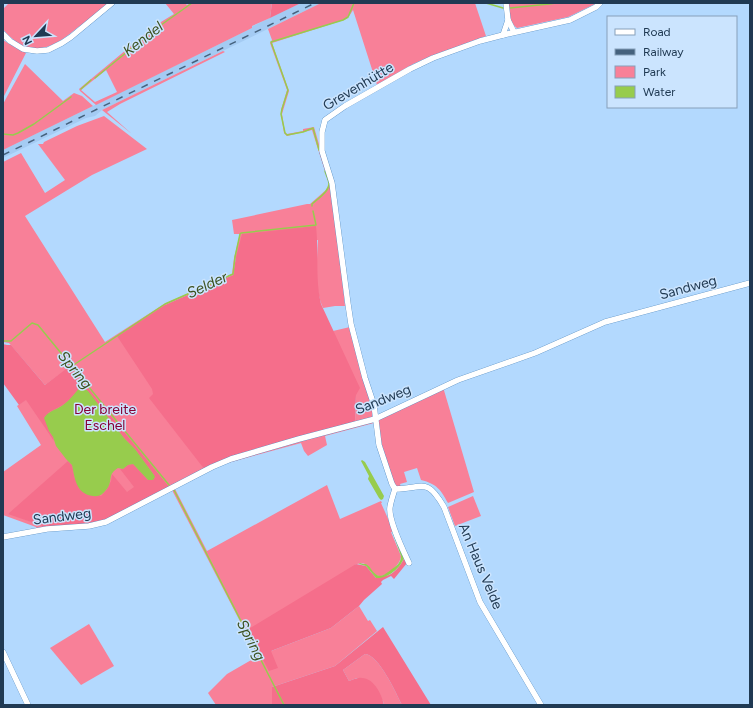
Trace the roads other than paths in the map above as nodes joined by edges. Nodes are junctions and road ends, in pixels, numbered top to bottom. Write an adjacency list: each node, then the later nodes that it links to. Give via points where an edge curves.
1 (112, 3): 6 (street, via 62,43 48,50 23,48)
2 (506, 3): 4 (street)
3 (600, 3): 5 (street, Grevenhütte, via 570,20)
4 (508, 20): 5 (street); 7 (street)
5 (514, 32): 7 (street, Grevenhütte)
6 (3, 35)
7 (503, 35): 9 (street, Grevenhütte, via 433,58 338,110 325,120 322,151 332,183 351,324 374,405)
8 (750, 283): 9 (street, Sandweg, via 605,322 535,353 458,380)
9 (375, 419): 10 (street, via 379,445); 11 (street, Sandweg, via 231,459 106,522)
10 (395, 489): 12 (street, via 389,508); 15 (street, An Haus Velde, via 423,486 438,496 480,602)
11 (3, 537)
12 (409, 563)
13 (3, 652): 14 (street)
14 (28, 705)
15 (541, 705)

